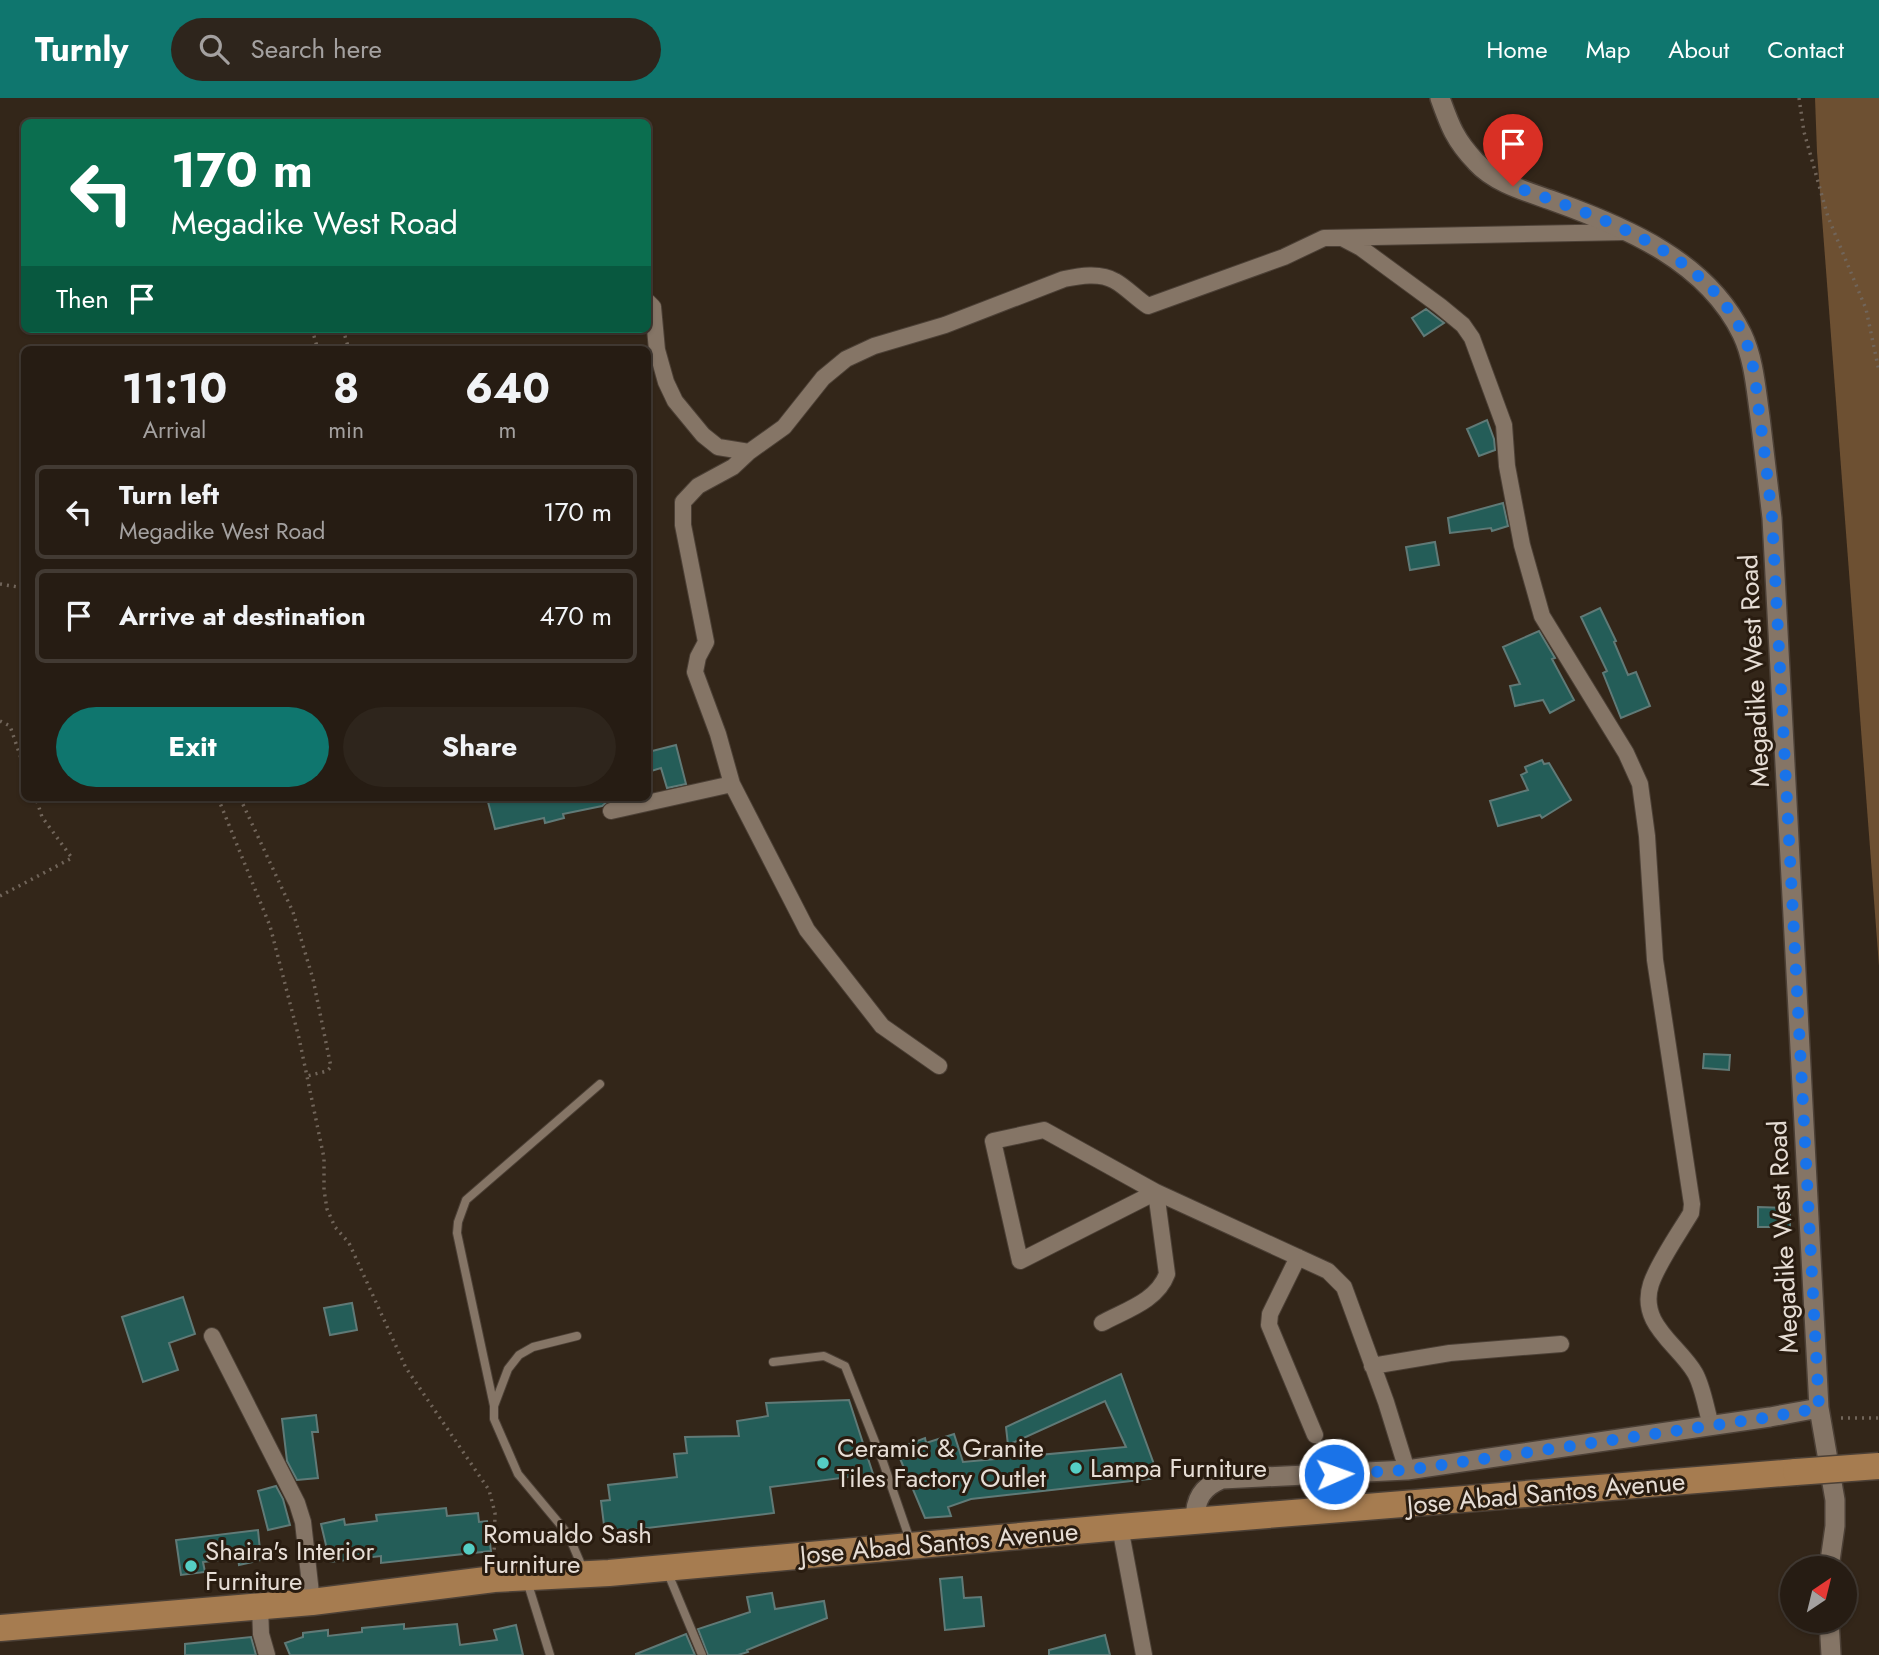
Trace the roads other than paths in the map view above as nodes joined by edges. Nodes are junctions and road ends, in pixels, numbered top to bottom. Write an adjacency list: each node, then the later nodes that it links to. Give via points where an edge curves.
1 (1440, 98): 2 (street, Megadike West Road, via 1452,133 1493,176)
2 (1631, 232): 3 (street); 19 (street, Megadike West Road, via 1700,276 1724,304 1743,335 1755,378 1772,517)
3 (1340, 237): 5 (street, via 1324,238 1148,306 1115,280 1079,276 945,325 874,345 823,378 784,427); 20 (street, via 1440,306 1472,338 1504,425 1522,545 1542,616 1626,753 1640,784 1655,960 1692,1208 1651,1283 1649,1300 1659,1332 1696,1374)
4 (651, 305): 5 (street, via 657,350 675,401 718,447)
5 (749, 452): 6 (street, via 733,467 698,486 683,502 683,524 706,642 695,672)
6 (732, 783): 7 (street); 8 (street, via 807,930 882,1026)
7 (611, 811)
8 (939, 1066)
9 (600, 1084): 18 (lane, via 466,1200 458,1223)
10 (1156, 1192): 10 (street, via 1020,1261 993,1141 1044,1130); 11 (street); 12 (street, via 1167,1274 1163,1286 1150,1298)
11 (1298, 1257): 17 (street, via 1328,1270 1344,1287); 21 (street, via 1269,1325)
12 (1102, 1323)
13 (212, 1336): 31 (street, via 297,1503)
14 (577, 1336): 18 (lane, via 519,1355 508,1369)
15 (1561, 1343): 17 (street)
16 (774, 1362): 26 (lane, via 824,1356 845,1366)
17 (1372, 1366): 23 (street)
18 (494, 1406): 29 (lane, via 498,1433 518,1474 568,1534)
19 (1820, 1413): 20 (street); 27 (street, Megadike West Road, via 1835,1500)
20 (1711, 1425): 23 (street)
21 (1315, 1435)
22 (1879, 1466): 24 (highway, Jose Abad Santos Avenue, bridge)
23 (1407, 1470): 24 (street, via 1222,1479 1203,1490)
24 (1195, 1521): 25 (highway, Jose Abad Santos Avenue)
25 (1120, 1527): 26 (highway, Jose Abad Santos Avenue); 38 (street)
26 (912, 1546): 28 (highway, Jose Abad Santos Avenue)
27 (1831, 1556)
28 (666, 1568): 29 (highway, Jose Abad Santos Avenue); 37 (lane)
29 (586, 1575): 30 (highway, Jose Abad Santos Avenue)
30 (526, 1578): 31 (highway, Jose Abad Santos Avenue); 36 (lane)
31 (312, 1602): 32 (highway, Jose Abad Santos Avenue)
32 (260, 1605): 33 (highway, Jose Abad Santos Avenue); 35 (street)
33 (0, 1628)
34 (1830, 1633): 39 (street)
35 (267, 1655)
36 (550, 1655)
37 (702, 1655)
38 (1144, 1655)
39 (1831, 1655)

